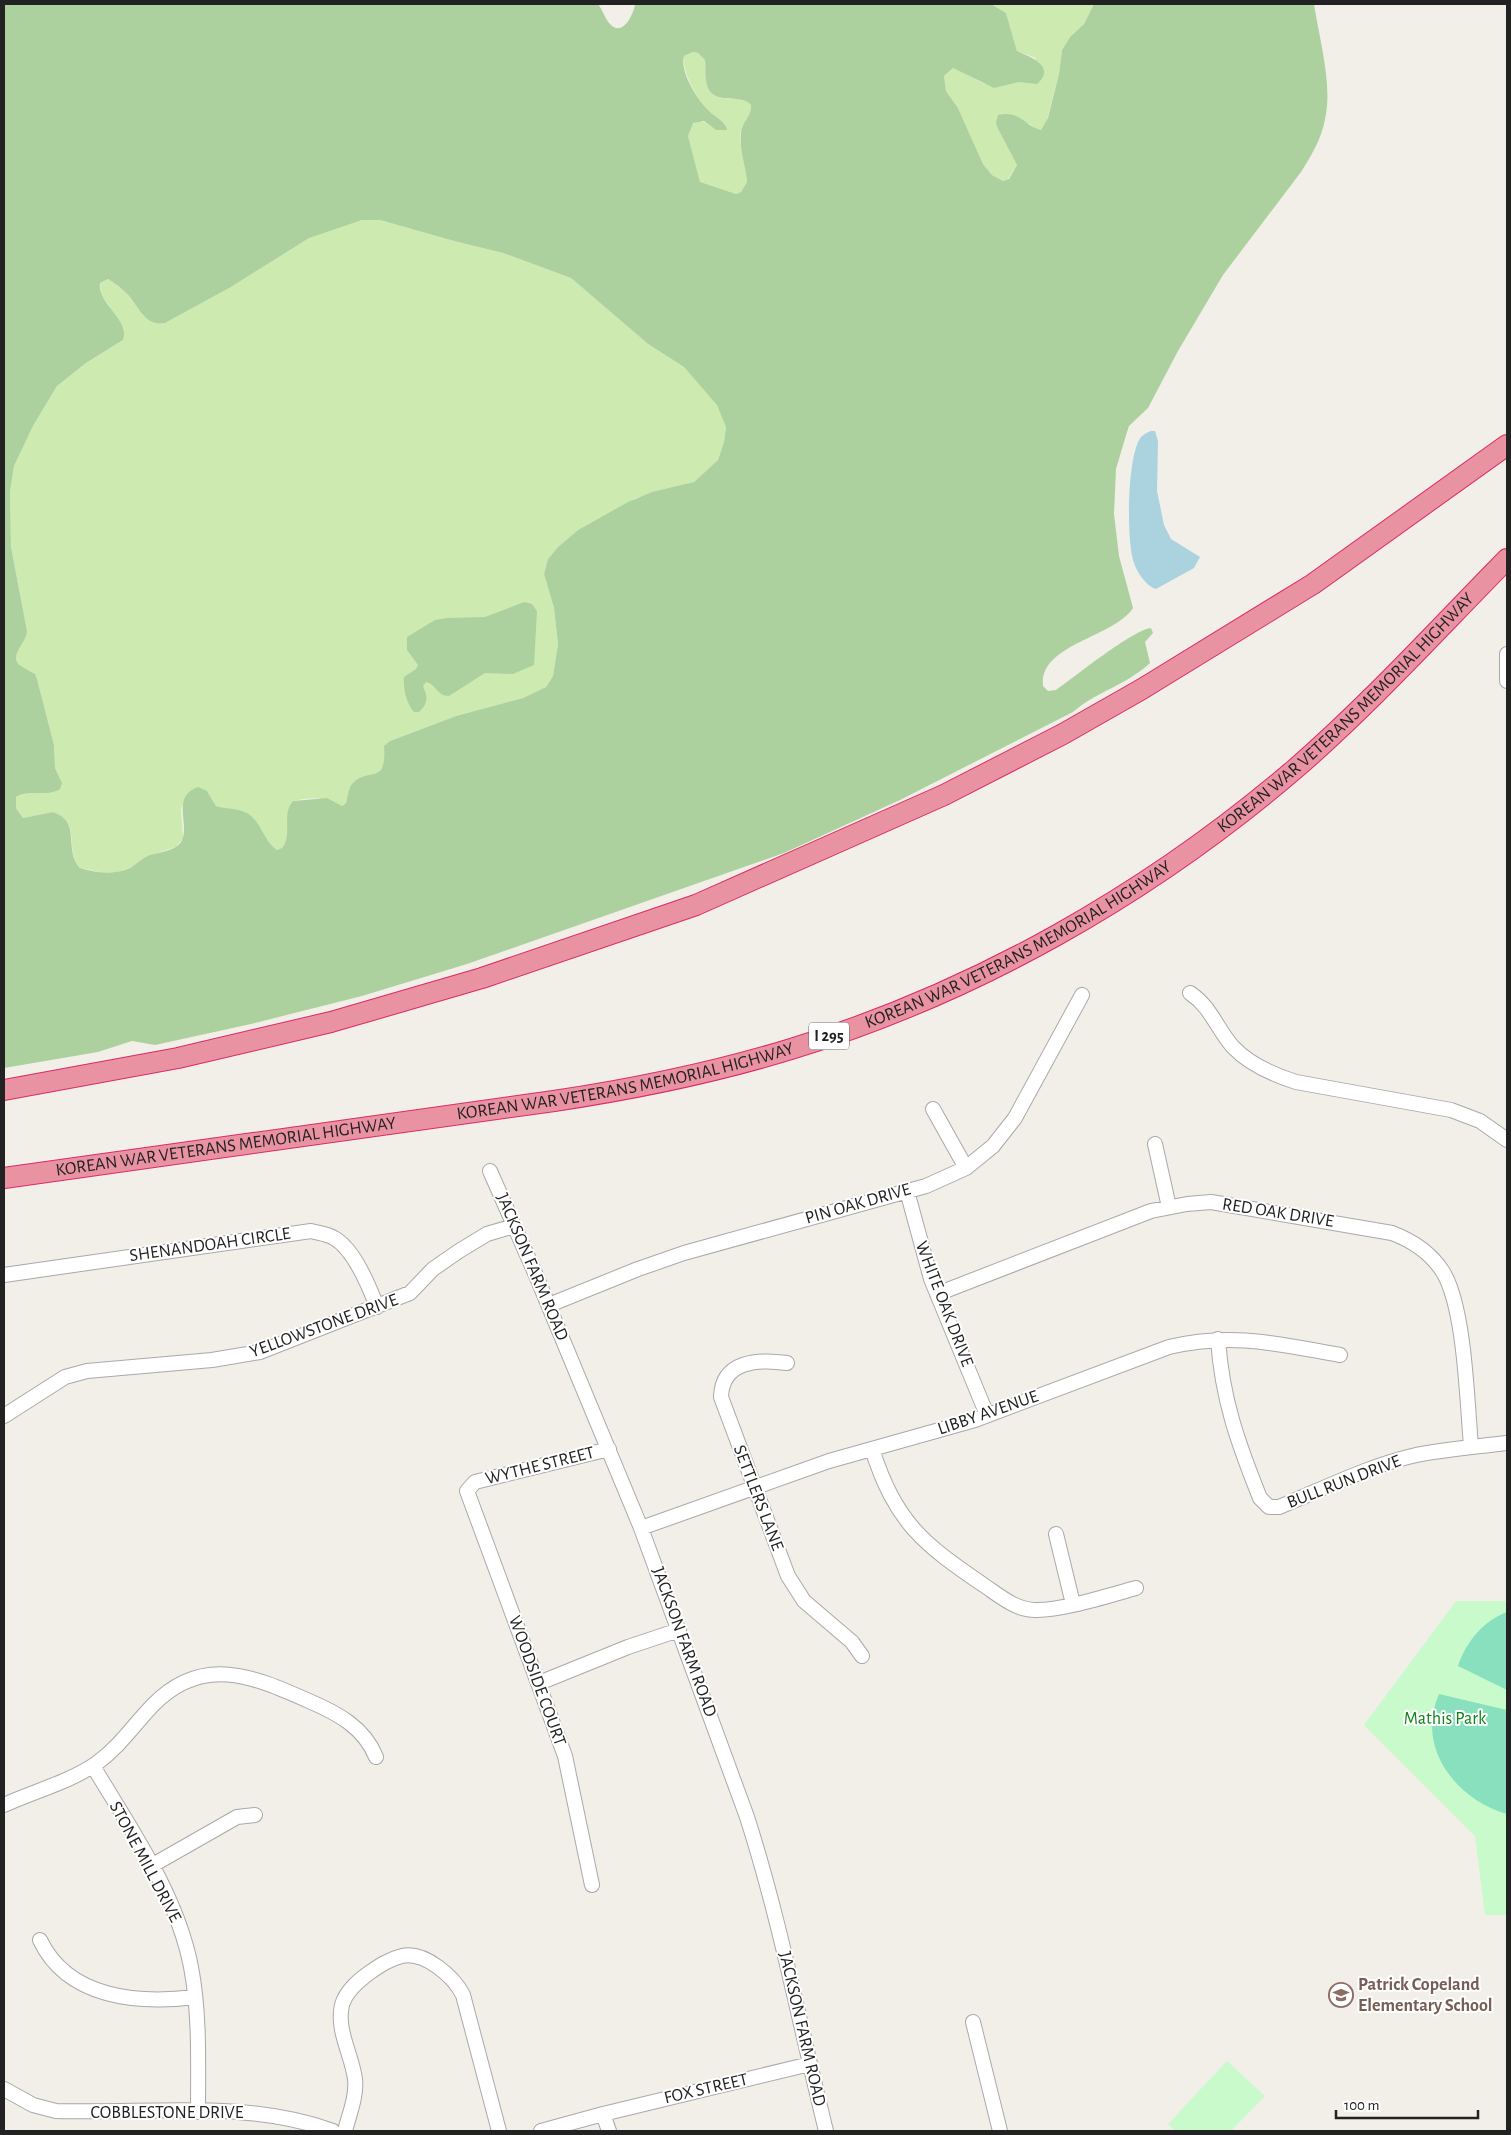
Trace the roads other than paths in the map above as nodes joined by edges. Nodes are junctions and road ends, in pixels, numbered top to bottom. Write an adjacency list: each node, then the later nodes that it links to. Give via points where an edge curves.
1 (1507, 446): 7 (highway, via 1313,584 1142,690 944,795 705,901 482,978 331,1022 178,1058)
2 (1507, 559): 13 (highway, KOREAN WAR VETERANS MEMORIAL HIGHWAY / I 295, via 1341,727 1294,770 1211,835 1082,920 1015,957 927,998 792,1049 638,1087)
3 (1507, 654): 4 (street)
4 (1507, 681)
5 (1190, 993): 9 (street, via 1205,1005 1233,1047 1279,1077 1450,1110 1480,1121)
6 (1082, 995): 11 (street, PIN OAK DRIVE, via 1016,1118 993,1146)
7 (4, 1090)
8 (933, 1109): 11 (street)
9 (1507, 1140)
10 (1155, 1144): 15 (street)
11 (966, 1168): 14 (street, PIN OAK DRIVE)
12 (490, 1171): 16 (street, JACKSON FARM ROAD)
13 (4, 1178)
14 (907, 1191): 18 (street, WHITE OAK DRIVE); 19 (street, PIN OAK DRIVE, via 684,1253)
15 (1169, 1207): 18 (street, RED OAK DRIVE, via 1151,1211); 27 (street, RED OAK DRIVE, via 1211,1202 1355,1226 1392,1233 1426,1252 1443,1272 1455,1303)
16 (514, 1226): 19 (street, JACKSON FARM ROAD); 20 (street, YELLOWSTONE DRIVE, via 487,1234 433,1269 410,1293)
17 (4, 1275): 20 (street, SHENANDOAH CIRCLE, via 311,1231 335,1238 353,1258)
18 (937, 1294): 24 (street, WHITE OAK DRIVE)
19 (549, 1305): 28 (street, JACKSON FARM ROAD)
20 (377, 1307): 25 (street, YELLOWSTONE DRIVE, via 253,1354 87,1371 66,1377)
21 (1218, 1339): 22 (street, LIBBY AVENUE, via 1268,1342); 24 (street, LIBBY AVENUE, via 1196,1340 1141,1356); 27 (street, BULL RUN DRIVE, via 1229,1414 1260,1498 1270,1506 1279,1507 1411,1456)
22 (1340, 1355)
23 (787, 1363): 31 (street, SETTLERS LANE, via 748,1362 731,1372 723,1384 721,1397)
24 (988, 1415): 29 (street, LIBBY AVENUE)
25 (4, 1416)
26 (1507, 1443): 27 (street, BULL RUN DRIVE)
27 (1471, 1446)
28 (609, 1449): 30 (street, WYTHE STREET); 32 (street, JACKSON FARM ROAD)
29 (872, 1449): 31 (street, LIBBY AVENUE); 35 (street, via 896,1507 927,1544 1017,1606 1037,1611)
30 (471, 1484): 38 (street, WOODSIDE COURT, via 468,1495)
31 (754, 1487): 32 (street, LIBBY AVENUE); 37 (street, SETTLERS LANE, via 796,1590 809,1606 852,1642)
32 (641, 1528): 36 (street, JACKSON FARM ROAD)
33 (1056, 1534): 35 (street)
34 (1136, 1588): 35 (street)
35 (1073, 1604)
36 (679, 1630): 38 (street); 48 (street, JACKSON FARM ROAD, via 758,1852)
37 (862, 1656)
38 (539, 1683): 44 (street, WOODSIDE COURT, via 571,1779)
39 (376, 1758): 40 (street, via 357,1728 329,1710 255,1678 223,1674 192,1680 172,1689 151,1707 117,1747)
40 (92, 1766): 41 (street); 43 (street, STONE MILL DRIVE)
41 (4, 1805)
42 (255, 1816): 43 (street, via 237,1818)
43 (151, 1866): 46 (street, STONE MILL DRIVE, via 176,1916 186,1945)
44 (592, 1885)
45 (40, 1940): 46 (street, via 61,1968 105,1994 165,2001)
46 (195, 1997): 50 (street, STONE MILL DRIVE)
47 (973, 2022): 58 (street)
48 (810, 2064): 51 (street, FOX STREET); 57 (street, JACKSON FARM ROAD)
49 (4, 2089): 50 (street, COBBLESTONE DRIVE, via 33,2106 56,2111)
50 (198, 2112): 52 (street, COBBLESTONE DRIVE, via 264,2114)
51 (603, 2114): 55 (street); 56 (street)
52 (328, 2130)
53 (345, 2131): 54 (street, via 355,2095 355,2080 341,2024 342,2004 358,1980 380,1964 404,1956 422,1959 456,1982 463,1995)
54 (499, 2131)
55 (541, 2131)
56 (609, 2131)
57 (826, 2131)
58 (1000, 2131)

